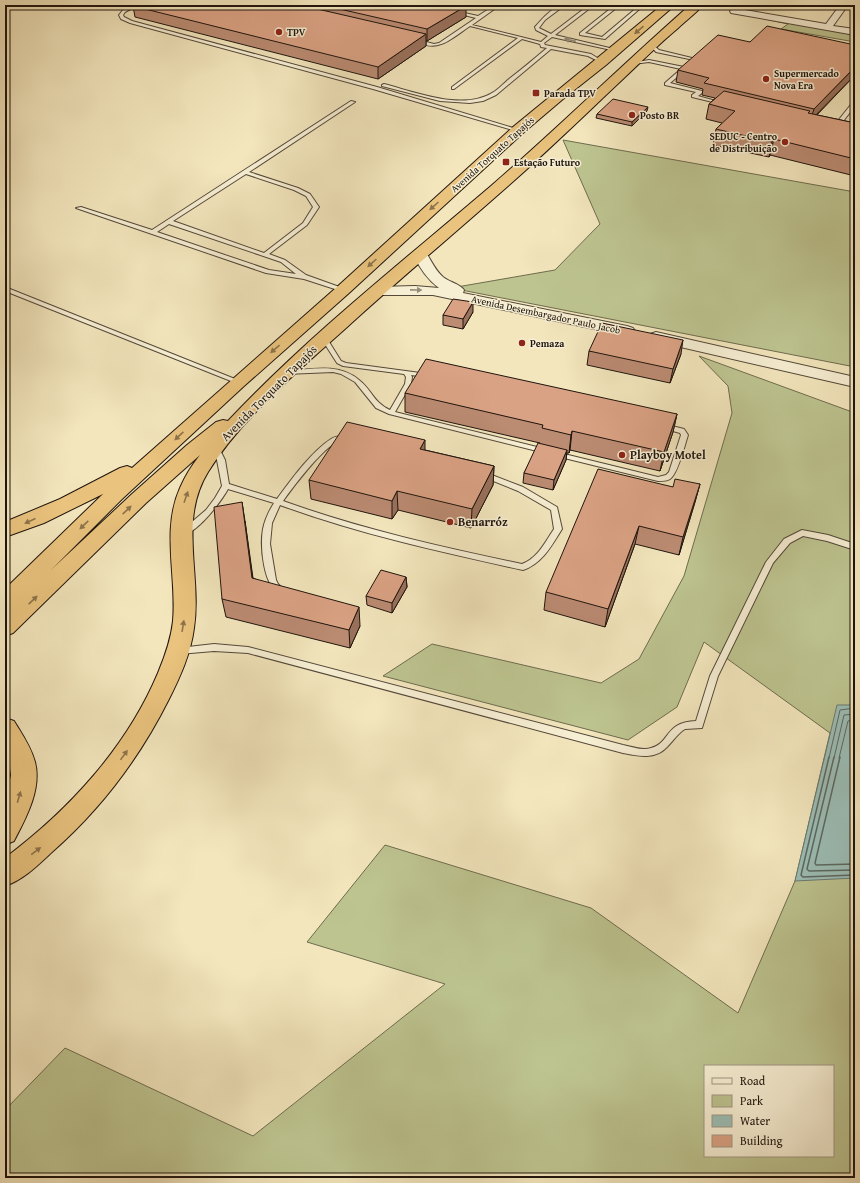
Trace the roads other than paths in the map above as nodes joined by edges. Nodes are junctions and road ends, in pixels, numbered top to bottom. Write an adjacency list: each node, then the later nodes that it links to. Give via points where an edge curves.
1 (136, 5): 29 (lane, via 124,11 122,18)
2 (498, 5): 12 (lane)
3 (563, 5): 16 (lane, via 536,27 540,32)
4 (592, 5): 16 (lane)
5 (618, 5): 6 (lane, via 582,34 603,38)
6 (642, 5)
7 (669, 5): 22 (highway, Avenida Torquato Tapajós, one-way to 22)
8 (697, 5): 20 (highway, Avenida Torquato Tapajós)
9 (844, 5): 14 (street)
10 (737, 8): 14 (street)
11 (449, 10): 12 (lane)
12 (479, 17): 13 (lane)
13 (469, 25): 17 (lane); 18 (lane, via 440,44)
14 (828, 27): 15 (street)
15 (855, 32)
16 (551, 36): 19 (lane); 22 (lane, one-way to 16)
17 (521, 38): 19 (lane); 30 (lane)
18 (411, 40)
19 (542, 43): 21 (lane, via 543,46)
20 (652, 45): 25 (lane, via 658,51); 27 (highway, Avenida Torquato Tapajós)
21 (551, 47): 23 (lane); 29 (lane, via 494,94 477,101 462,102 432,97 378,83)
22 (612, 49): 23 (lane); 26 (highway, Avenida Torquato Tapajós)
23 (565, 50): 26 (lane, via 588,55)
24 (700, 55): 25 (lane)
25 (694, 59): 28 (lane)
26 (602, 62): 35 (highway, Avenida Torquato Tapajós)
27 (633, 63): 28 (lane, via 649,61); 42 (highway, Avenida Torquato Tapajós, via 502,184)
28 (684, 68): 33 (lane, via 667,84 700,92 694,96)
29 (368, 86): 35 (lane)
30 (454, 88)
31 (353, 102): 38 (lane)
32 (855, 103): 36 (lane)
33 (729, 105)
34 (825, 128): 36 (lane)
35 (518, 130): 46 (highway, Avenida Torquato Tapajós, one-way to 46)
36 (833, 130): 37 (lane)
37 (840, 132)
38 (245, 172): 40 (lane); 43 (lane, via 296,189 308,195 316,207 305,224)
39 (79, 208): 41 (lane)
40 (169, 222): 41 (lane); 43 (lane)
41 (153, 232): 44 (lane, via 268,272)
42 (420, 254): 47 (highway, Avenida Torquato Tapajós); 49 (street, Avenida Desembargador Paulo Jacob, via 436,279 446,286)
43 (265, 255): 44 (lane, via 283,261)
44 (305, 277): 46 (lane)
45 (5, 289): 53 (lane)
46 (343, 290): 53 (highway, Avenida Torquato Tapajós, one-way to 53)
47 (377, 291): 48 (highway, Avenida Torquato Tapajós); 54 (street, Avenida Desembargador Paulo Jacob, one-way to 54, via 433,291 702,346)
48 (324, 338): 50 (lane, via 339,362 345,365); 52 (highway, Avenida Torquato Tapajós)
49 (855, 372)
50 (406, 373): 51 (lane); 55 (lane, via 409,377 408,384)
51 (433, 376)
52 (281, 379): 55 (lane, via 333,370 343,373 357,381 378,406); 58 (highway, Avenida Torquato Tapajós); 68 (highway, one-way to 52, via 189,452)
53 (238, 382): 59 (highway, Avenida Torquato Tapajós, one-way to 59)
54 (855, 382)
55 (391, 413): 56 (lane, via 658,479 668,477 672,473 685,435 682,431)
56 (653, 424)
57 (353, 437): 62 (lane, via 335,439 296,478)
58 (216, 448): 61 (lane); 64 (highway, Avenida Torquato Tapajós, one-way to 58, via 185,500 197,473)
59 (153, 460): 63 (highway, one-way to 63, via 62,507); 67 (highway, Avenida Torquato Tapajós, one-way to 67)
60 (477, 471): 62 (lane, via 543,500 554,509 558,529 532,564 523,567 428,546 338,523)
61 (226, 486): 62 (lane, via 248,491); 64 (lane, via 208,513)
62 (278, 503): 66 (lane, via 268,522 267,550 270,575 277,589)
63 (5, 530)
64 (181, 534): 69 (highway, Avenida Torquato Tapajós, one-way to 64, via 184,621)
65 (855, 547): 69 (lane, via 802,533 787,541 770,562 714,676 699,725 683,726 671,734 664,746 654,752 641,753 623,749 248,650 200,647)
66 (287, 594)
67 (5, 602)
68 (5, 627)
69 (178, 652): 72 (highway, Avenida Torquato Tapajós, one-way to 69, via 44,845 110,774 151,714)
70 (5, 728): 71 (highway, one-way to 70, via 19,800 23,767 17,747)
71 (5, 833)
72 (5, 874)

